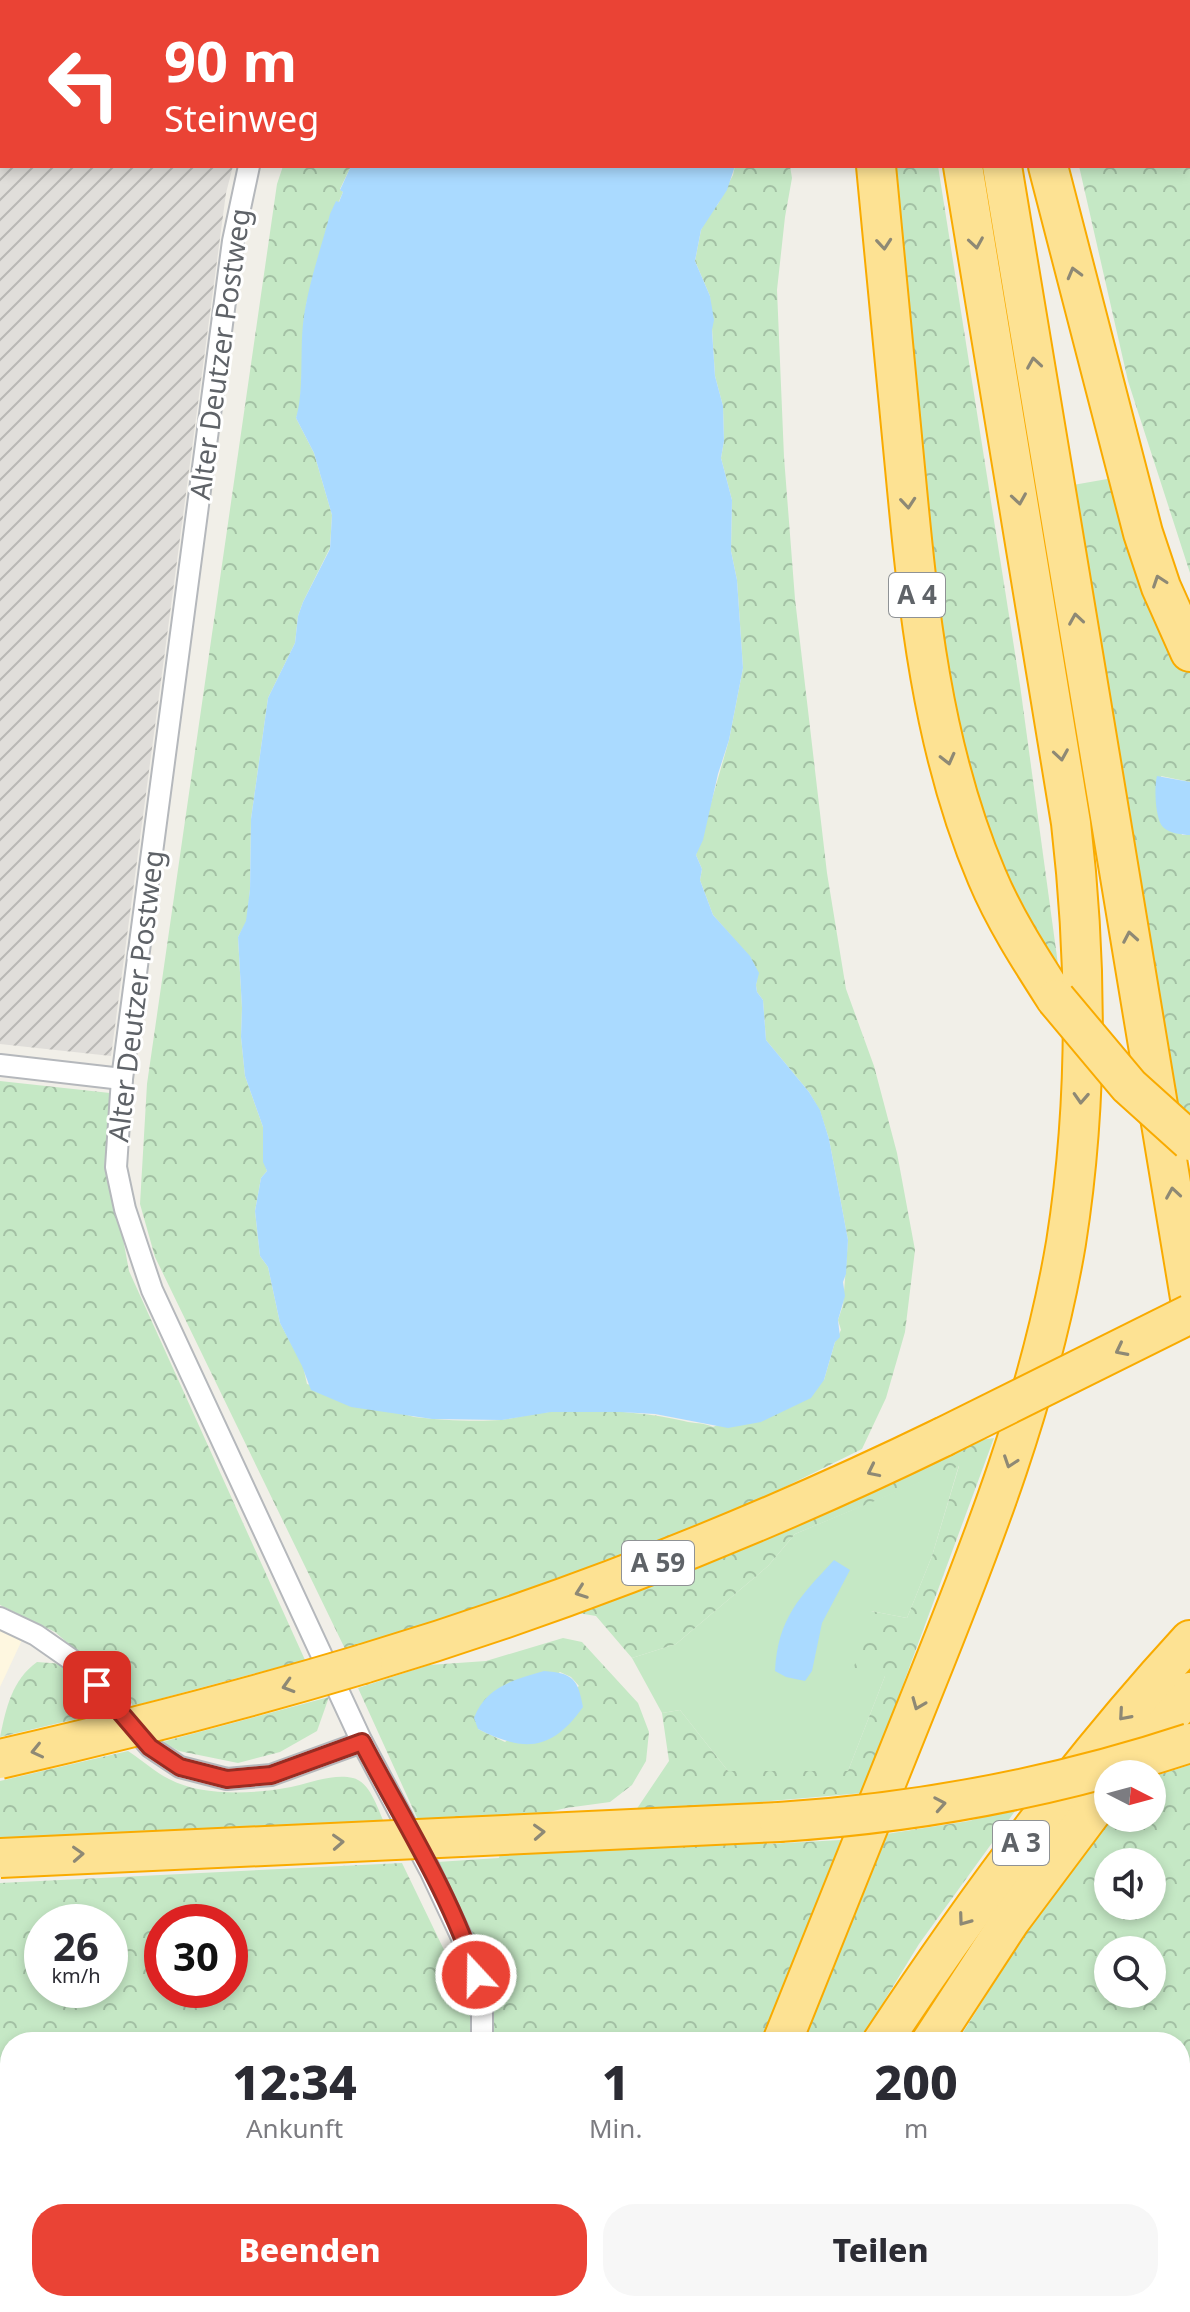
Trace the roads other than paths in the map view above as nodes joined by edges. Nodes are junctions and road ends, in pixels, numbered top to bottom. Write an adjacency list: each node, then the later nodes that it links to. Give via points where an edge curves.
1 (249, 168): 8 (street, Alter Deutzer Postweg, via 233,241)
2 (876, 168): 9 (highway, A 4, one-way to 9, bridge, via 914,570 938,716 961,808 988,879 1056,999 1129,1086)
3 (963, 168): 22 (highway, one-way to 22, via 1073,836 1083,985 1075,1170 1052,1315 1012,1457)
4 (1002, 168): 10 (highway, one-way to 4)
5 (1049, 168): 6 (highway, one-way to 5, via 1143,533)
6 (1190, 652)
7 (0, 1065): 8 (street)
8 (122, 1079): 15 (street, Alter Deutzer Postweg, via 116,1167 152,1290)
9 (1190, 1141)
10 (1190, 1298)
11 (1190, 1314): 17 (highway, A 59, one-way to 17, bridge, via 846,1484 735,1533 543,1605 363,1664)
12 (0, 1618): 15 (street, via 79,1665 150,1747 180,1767 227,1779 271,1775)
13 (1183, 1648): 23 (highway, A 3, one-way to 23, via 1008,1860)
14 (1188, 1695): 18 (highway)
15 (362, 1742): 21 (street, Alter Deutzer Postweg, via 471,1957 482,1992)
16 (1190, 1743): 20 (highway, one-way to 16, bridge, via 898,1812 1023,1789)
17 (0, 1759)
18 (1133, 1760)
19 (1094, 1809): 24 (highway, A 3, via 1010,1921)
20 (0, 1858)
21 (482, 2032)
22 (786, 2032)
23 (889, 2032)
24 (938, 2032)

